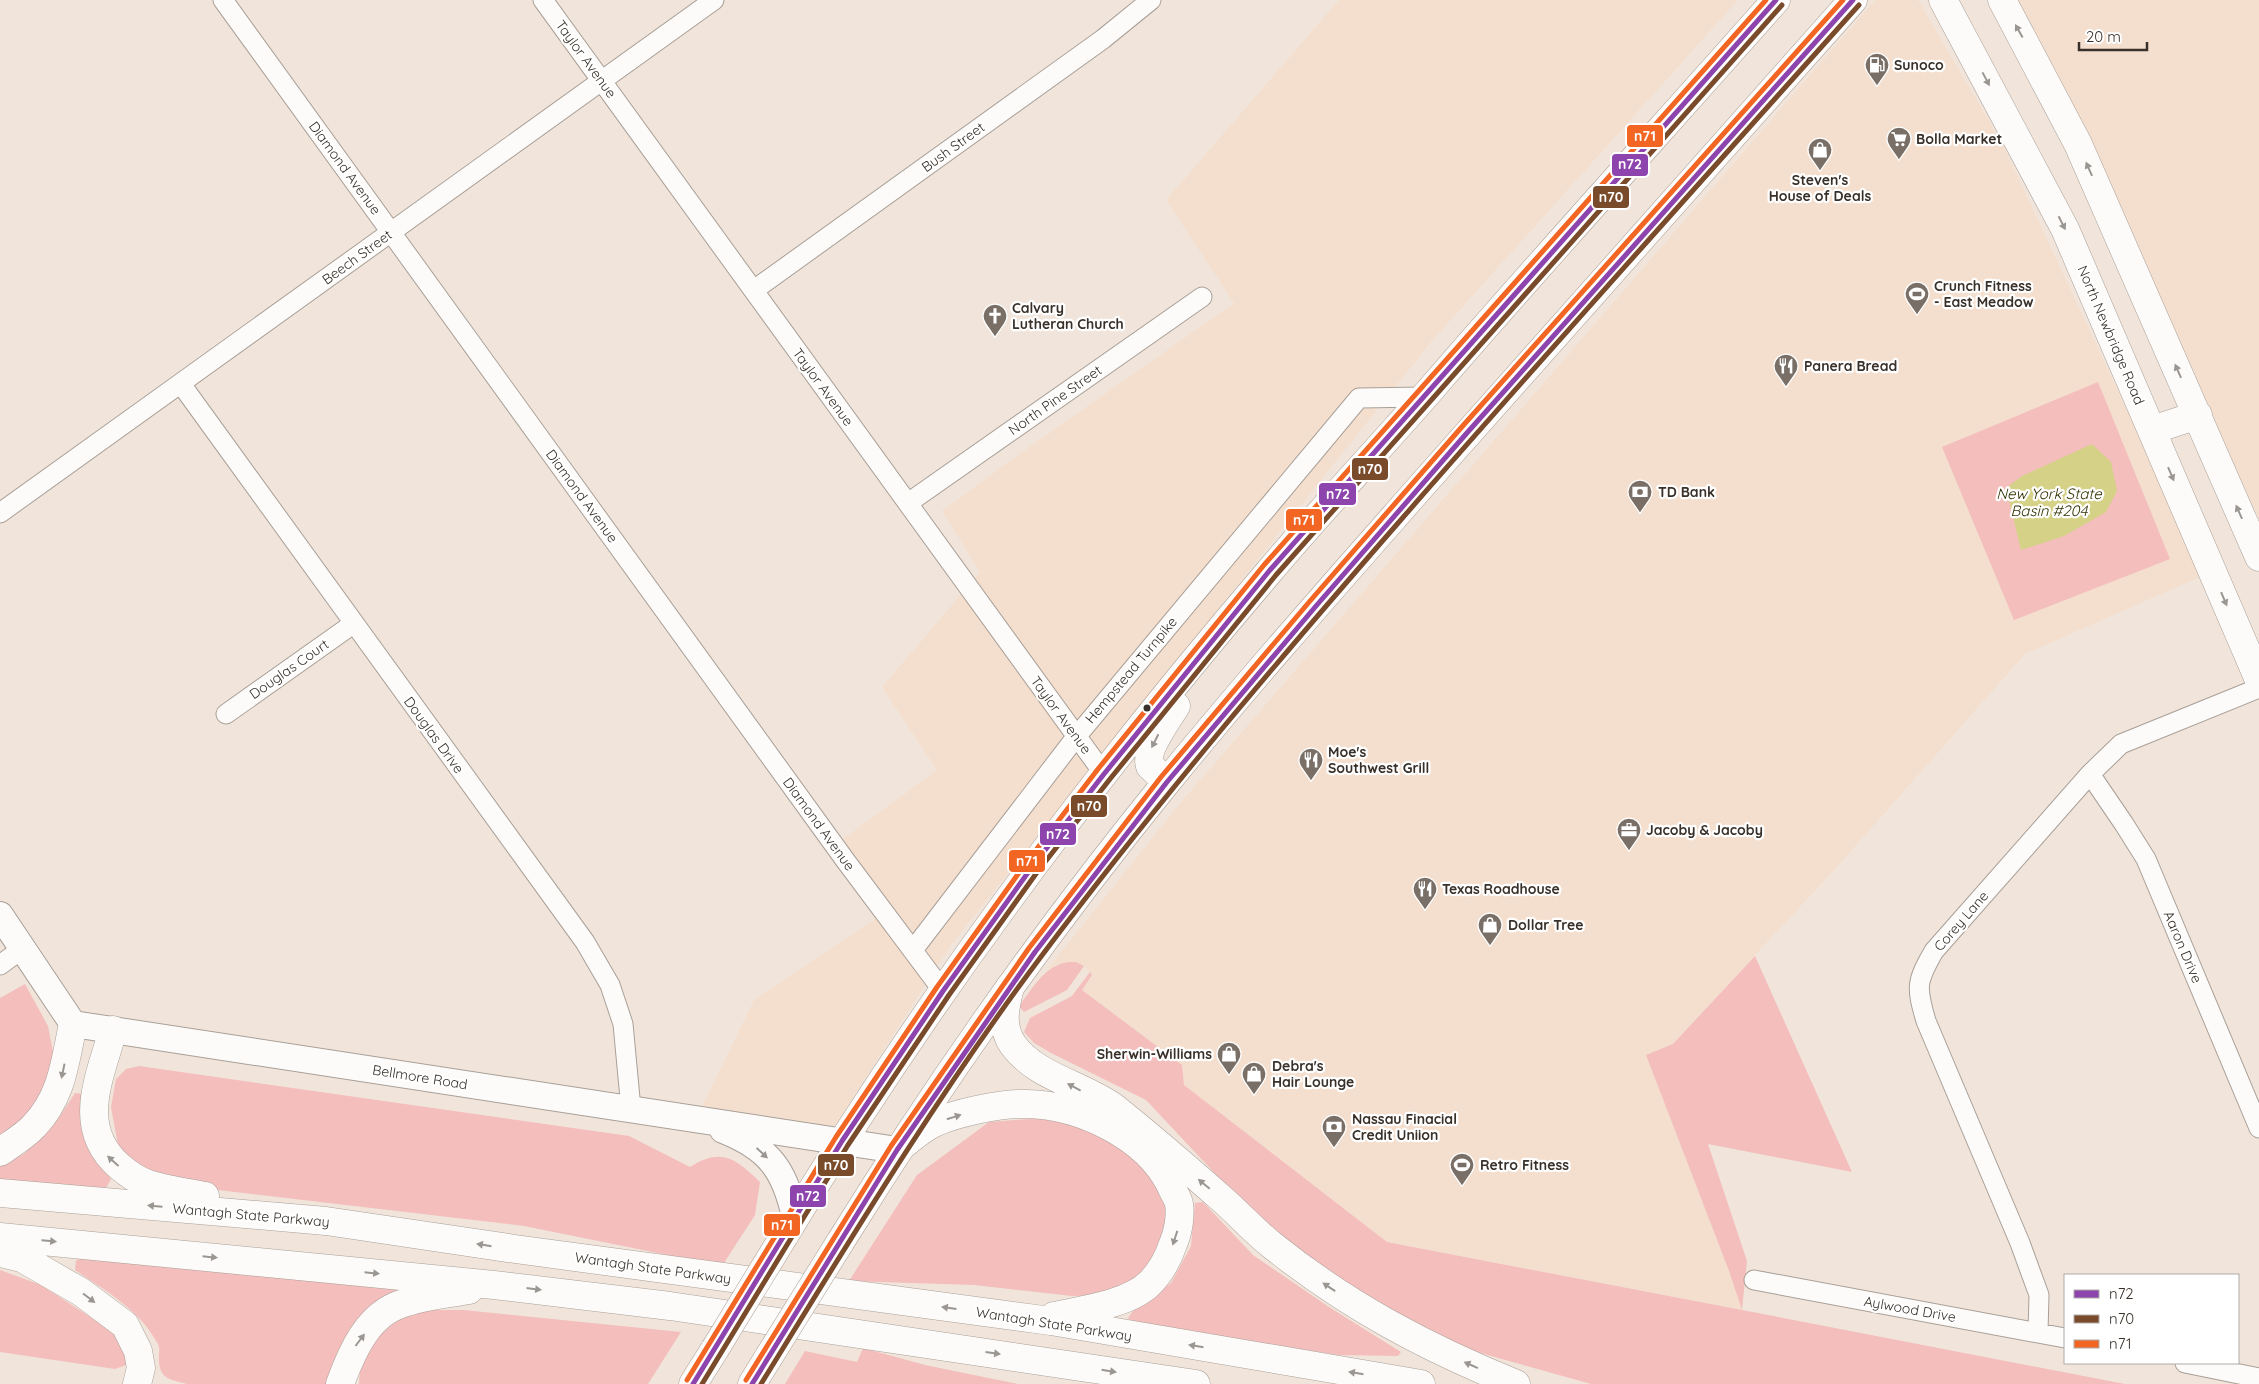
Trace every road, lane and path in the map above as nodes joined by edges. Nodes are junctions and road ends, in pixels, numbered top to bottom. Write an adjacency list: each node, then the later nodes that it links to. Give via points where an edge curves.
1 (223, 0): 10 (street, Diamond Avenue)
2 (544, 0): 9 (street, Taylor Avenue)
3 (714, 0): 9 (street, Beech Street)
4 (1151, 0): 11 (street, Bush Street, via 1103,39)
5 (1776, 0): 14 (main road)
6 (1853, 0): 28 (main road, via 1460,442)
7 (1943, 0): 16 (main road, North Newbridge Road, one-way to 16, via 2066,229)
8 (2002, 0): 15 (main road, one-way to 8, via 2071,130)
9 (602, 80): 10 (street, Beech Street); 11 (street, Taylor Avenue)
10 (391, 232): 13 (street, Beech Street); 31 (street, Diamond Avenue)
11 (754, 290): 17 (street, Taylor Avenue)
12 (1202, 297): 17 (street, North Pine Street)
13 (181, 384): 18 (street, Beech Street); 21 (street, Douglas Drive)
14 (1424, 397): 20 (main road); 25 (street, Hempstead Turnpike, via 1359,398)
15 (2198, 415): 16 (main road); 19 (main road, one-way to 15)
16 (2152, 430): 22 (main road, North Newbridge Road, one-way to 22)
17 (908, 503): 25 (street, Taylor Avenue)
18 (0, 513)
19 (2259, 557)
20 (1270, 570): 26 (main road); 28 (main road, one-way to 28, via 1190,684 1153,746 1148,758 1150,766)
21 (353, 624): 24 (street, Douglas Court); 37 (street, Douglas Drive, via 585,942 610,985 624,1024)
22 (2259, 680)
23 (2259, 688): 27 (street, Corey Lane, via 2121,744)
24 (226, 714)
25 (1076, 737): 26 (street, Taylor Avenue); 31 (street, Hempstead Turnpike)
26 (1104, 774): 34 (main road, via 1037,860)
27 (2090, 774): 39 (street, Aaron Drive, via 2146,859); 51 (street, Corey Lane, via 1934,951 1920,976 1918,996 2039,1295)
28 (1167, 782): 33 (main road)
29 (0, 915): 30 (main road)
30 (23, 948): 32 (street); 35 (main road)
31 (913, 950): 34 (street, Diamond Avenue)
32 (0, 965)
33 (1010, 987): 41 (main road); 63 (main road, one-way to 33, via 1406,1335 1354,1304 1271,1245 1224,1200 1113,1107 1025,1057 1012,1044 1006,1027 1004,1014)
34 (943, 991): 40 (main road)
35 (73, 1024): 36 (main road, Bellmore Road); 42 (main road, one-way to 42, via 60,1087 50,1107 33,1128)
36 (113, 1030): 37 (main road, Bellmore Road); 44 (main road, one-way to 36, via 148,1184 127,1173 106,1155 96,1134 94,1100)
37 (631, 1109): 38 (main road, Bellmore Road)
38 (688, 1116): 40 (main road, Bellmore Road); 45 (main road, one-way to 45, via 747,1140 765,1154 787,1186)
39 (2259, 1128)
40 (842, 1141): 41 (main road, Bellmore Road); 45 (main road)
41 (897, 1150): 50 (main road, one-way to 50, via 933,1123 986,1108 1026,1104 1060,1109 1111,1127 1143,1148 1160,1168 1179,1204 1178,1232 1167,1262 1149,1284 1118,1302); 59 (main road, bridge)
42 (0, 1152)
43 (0, 1193): 44 (main road, Wantagh State Parkway, one-way to 43)
44 (326, 1221): 50 (main road, Wantagh State Parkway, one-way to 44)
45 (790, 1227): 58 (main road, bridge)
46 (0, 1236): 49 (main road, one-way to 49)
47 (0, 1252): 56 (main road, one-way to 56, via 22,1258 81,1292 125,1325 138,1351 141,1368)
48 (1754, 1280): 51 (street, Aylwood Drive)
49 (494, 1284): 53 (main road, one-way to 53); 57 (main road, one-way to 49, via 356,1344 379,1317 400,1304)
50 (1039, 1319): 62 (main road, Wantagh State Parkway, one-way to 50)
51 (2038, 1332): 52 (street, Aylwood Drive)
52 (2064, 1338)
53 (1061, 1363): 60 (main road); 61 (main road, one-way to 61)
54 (2189, 1364): 55 (street)
55 (2259, 1378)
56 (137, 1384)
57 (340, 1384)
58 (693, 1384)
59 (752, 1384)
60 (1087, 1384)
61 (1196, 1384)
62 (1421, 1384)
63 (1516, 1384)

